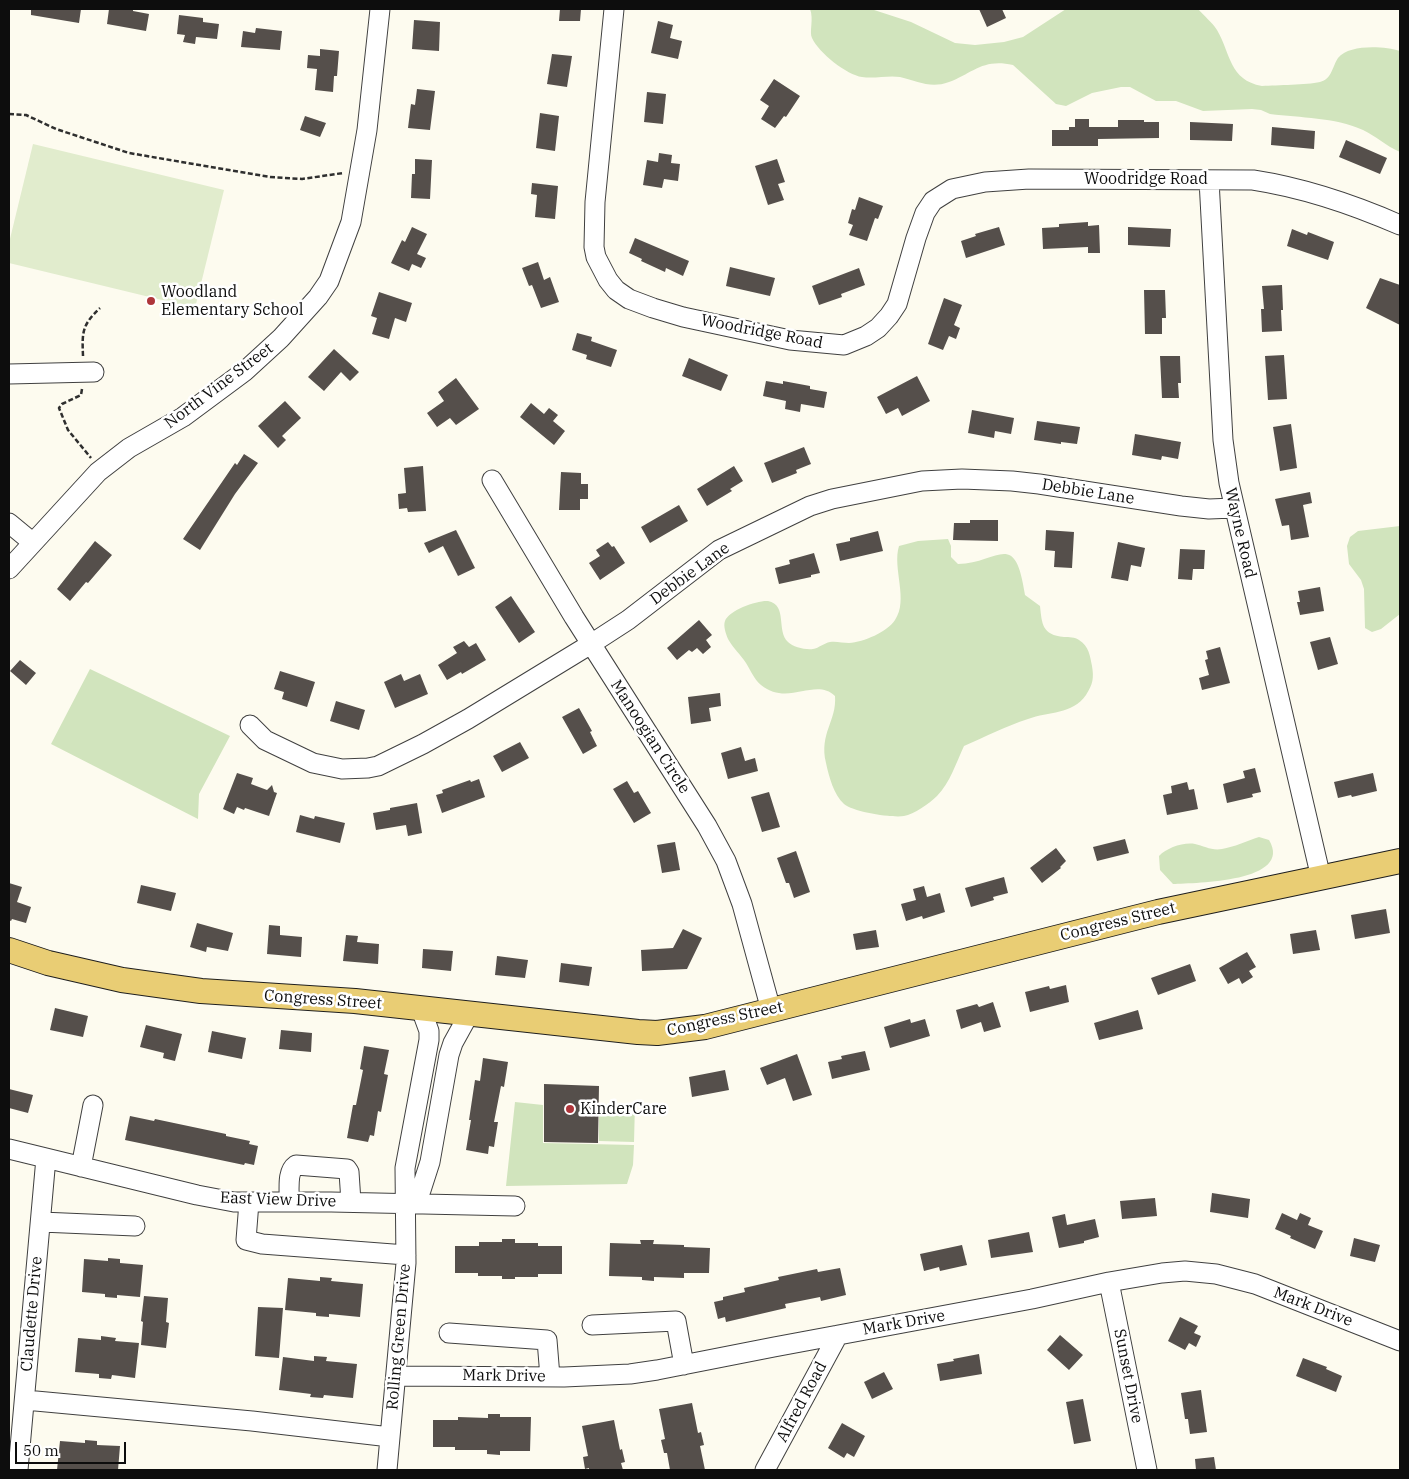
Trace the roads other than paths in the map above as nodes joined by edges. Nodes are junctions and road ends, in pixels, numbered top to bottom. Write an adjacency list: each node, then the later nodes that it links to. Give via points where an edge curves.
1 (380, 9): 10 (street, North Vine Street, via 360,171 350,222 329,281 288,332 245,371 98,472)
2 (614, 9): 3 (street, Woodridge Road, via 594,210 596,257 608,280 629,299 683,317 790,340 844,345 866,336 889,316 897,304 926,213 933,201 952,189 985,182 1029,179)
3 (1209, 180): 4 (street, Woodridge Road, via 1282,184 1333,198); 8 (street, Wayne Road, via 1223,440)
4 (1400, 225)
5 (88, 372): 6 (street)
6 (9, 374)
7 (492, 480): 12 (street, Manoogian Circle)
8 (1234, 508): 12 (street, Debbie Lane, via 1200,508 1039,484 962,479 922,481 832,499 810,506 719,550 642,610); 15 (street, Wayne Road)
9 (9, 524): 10 (street)
10 (32, 542): 11 (street, North Vine Street)
11 (9, 569)
12 (591, 644): 13 (street, Debbie Lane, via 468,719 374,767 342,768 313,763 265,740); 18 (street, Manoogian Circle, via 726,861 742,904)
13 (250, 725)
14 (1400, 862): 15 (main road, Congress Street)
15 (1321, 878): 18 (main road, Congress Street, via 1149,914)
16 (9, 950): 17 (main road, Congress Street, via 48,963 122,980)
17 (421, 1009): 19 (main road, Congress Street); 27 (street, Rolling Green Drive, via 429,1040 407,1154)
18 (771, 1010): 19 (main road, Congress Street, via 705,1027 657,1034)
19 (469, 1014): 27 (street, via 449,1055 434,1146 421,1190)
20 (93, 1105): 23 (street)
21 (9, 1149): 22 (street, East View Drive)
22 (46, 1158): 23 (street, East View Drive); 29 (street, Claudette Drive)
23 (81, 1167): 24 (street, East View Drive, via 197,1195)
24 (249, 1202): 25 (street, East View Drive); 31 (street, via 246,1240 262,1244)
25 (290, 1202): 26 (street, East View Drive); 26 (street, via 290,1172 296,1165 347,1169)
26 (351, 1202): 27 (street, East View Drive)
27 (404, 1204): 28 (street, East View Drive); 31 (street, Rolling Green Drive)
28 (515, 1206)
29 (41, 1222): 30 (street); 40 (street, Claudette Drive)
30 (135, 1226)
31 (406, 1254): 38 (street, Rolling Green Drive)
32 (1109, 1282): 35 (street, Mark Drive); 36 (street, Mark Drive, via 1185,1271 1216,1274 1255,1284); 45 (street, Sunset Drive)
33 (592, 1325): 37 (street, via 676,1321)
34 (449, 1333): 39 (street, via 547,1340)
35 (838, 1334): 37 (street, Mark Drive); 44 (street, Alfred Road)
36 (1400, 1341)
37 (684, 1365): 39 (street, Mark Drive, via 630,1374)
38 (396, 1376): 39 (street, Mark Drive); 41 (street, Rolling Green Drive)
39 (550, 1377)
40 (19, 1410): 41 (street, via 252,1421); 42 (street, Claudette Drive)
41 (390, 1437): 43 (street, Rolling Green Drive)
42 (18, 1470)
43 (387, 1470)
44 (766, 1470)
45 (1147, 1470)

